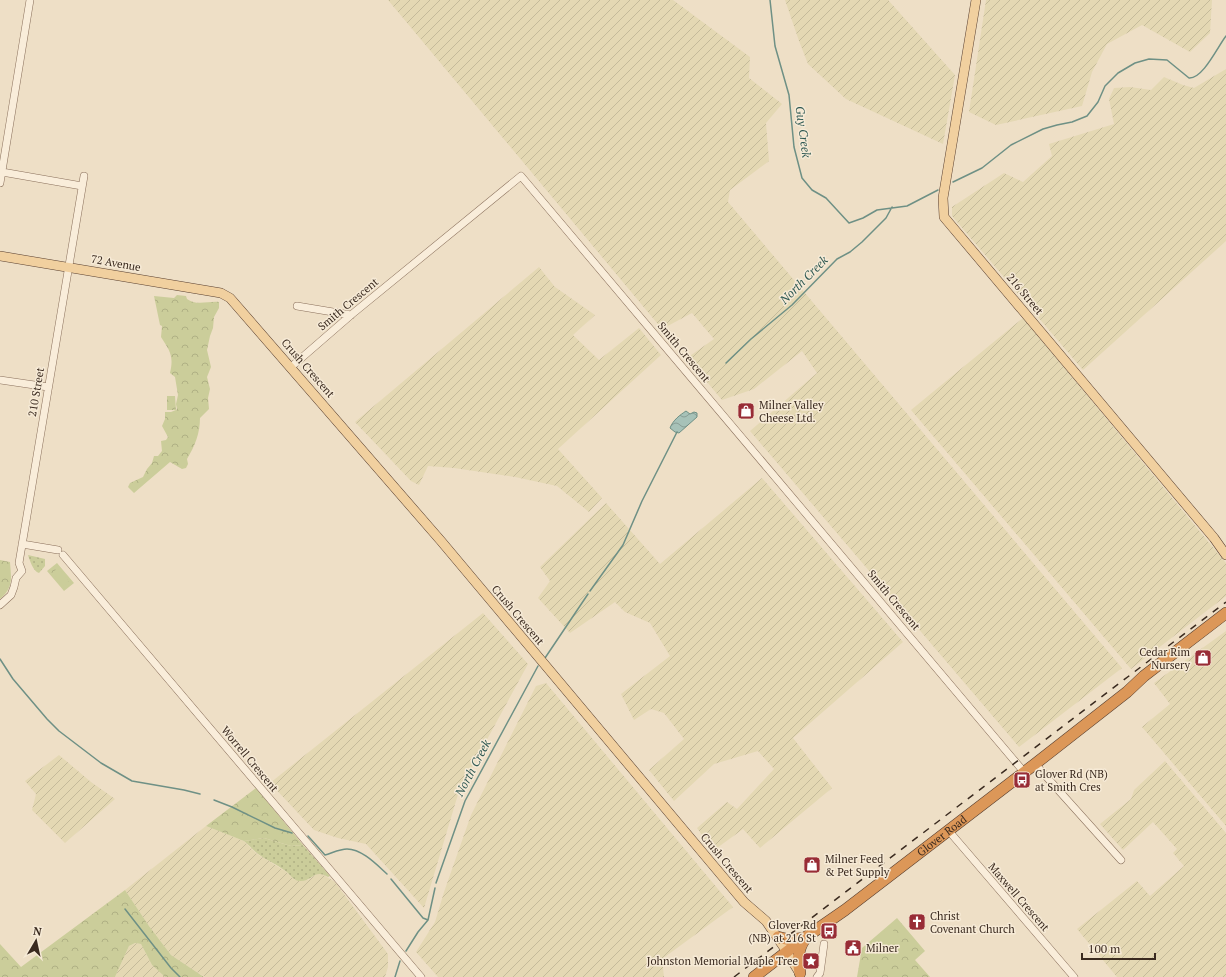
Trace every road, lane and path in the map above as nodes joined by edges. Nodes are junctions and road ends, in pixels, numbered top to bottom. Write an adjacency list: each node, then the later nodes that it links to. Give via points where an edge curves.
1 (30, 0): 3 (street)
2 (976, 0): 15 (main road, 216 Street, via 943,198 944,217)
3 (2, 172): 5 (street); 6 (street)
4 (84, 176): 6 (street, 210 Street)
5 (0, 183)
6 (82, 186): 8 (street, 210 Street)
7 (0, 256): 8 (main road, 72 Avenue)
8 (69, 268): 9 (main road, 72 Avenue); 14 (street, 210 Street)
9 (227, 296): 12 (main road, Crush Crescent, via 234,300)
10 (297, 306): 11 (street)
11 (351, 315): 12 (street, Smith Crescent); 24 (street, Smith Crescent, via 521,176)
12 (291, 367): 27 (main road, Crush Crescent, via 441,541 744,902 766,921)
13 (0, 380): 14 (street)
14 (48, 387): 16 (street, 210 Street)
15 (1214, 538): 17 (main road); 18 (main road, 216 Street)
16 (22, 544): 19 (street, 210 Street, via 18,563 22,570 10,594); 32 (street, Worrell Crescent, via 61,553)
17 (1226, 550)
18 (1226, 555)
19 (0, 605)
20 (1226, 613): 22 (highway, Glover Road)
21 (1226, 620): 22 (highway, Glover Road)
22 (1127, 692): 23 (highway, Glover Road)
23 (1034, 764): 24 (highway, Glover Road); 26 (street)
24 (1024, 772): 25 (highway, Glover Road)
25 (948, 830): 28 (highway, Glover Road); 35 (street, Maxwell Crescent)
26 (1121, 860)
27 (778, 937): 28 (highway, via 790,940); 30 (main road, Crush Crescent)
28 (806, 937): 30 (highway, Glover Road); 31 (highway, via 798,958)
29 (824, 944): 34 (street, via 820,973)
30 (787, 952): 31 (main road); 33 (highway, Glover Road)
31 (801, 975)
32 (421, 977)
33 (754, 977)
34 (817, 977)
35 (1074, 977)

